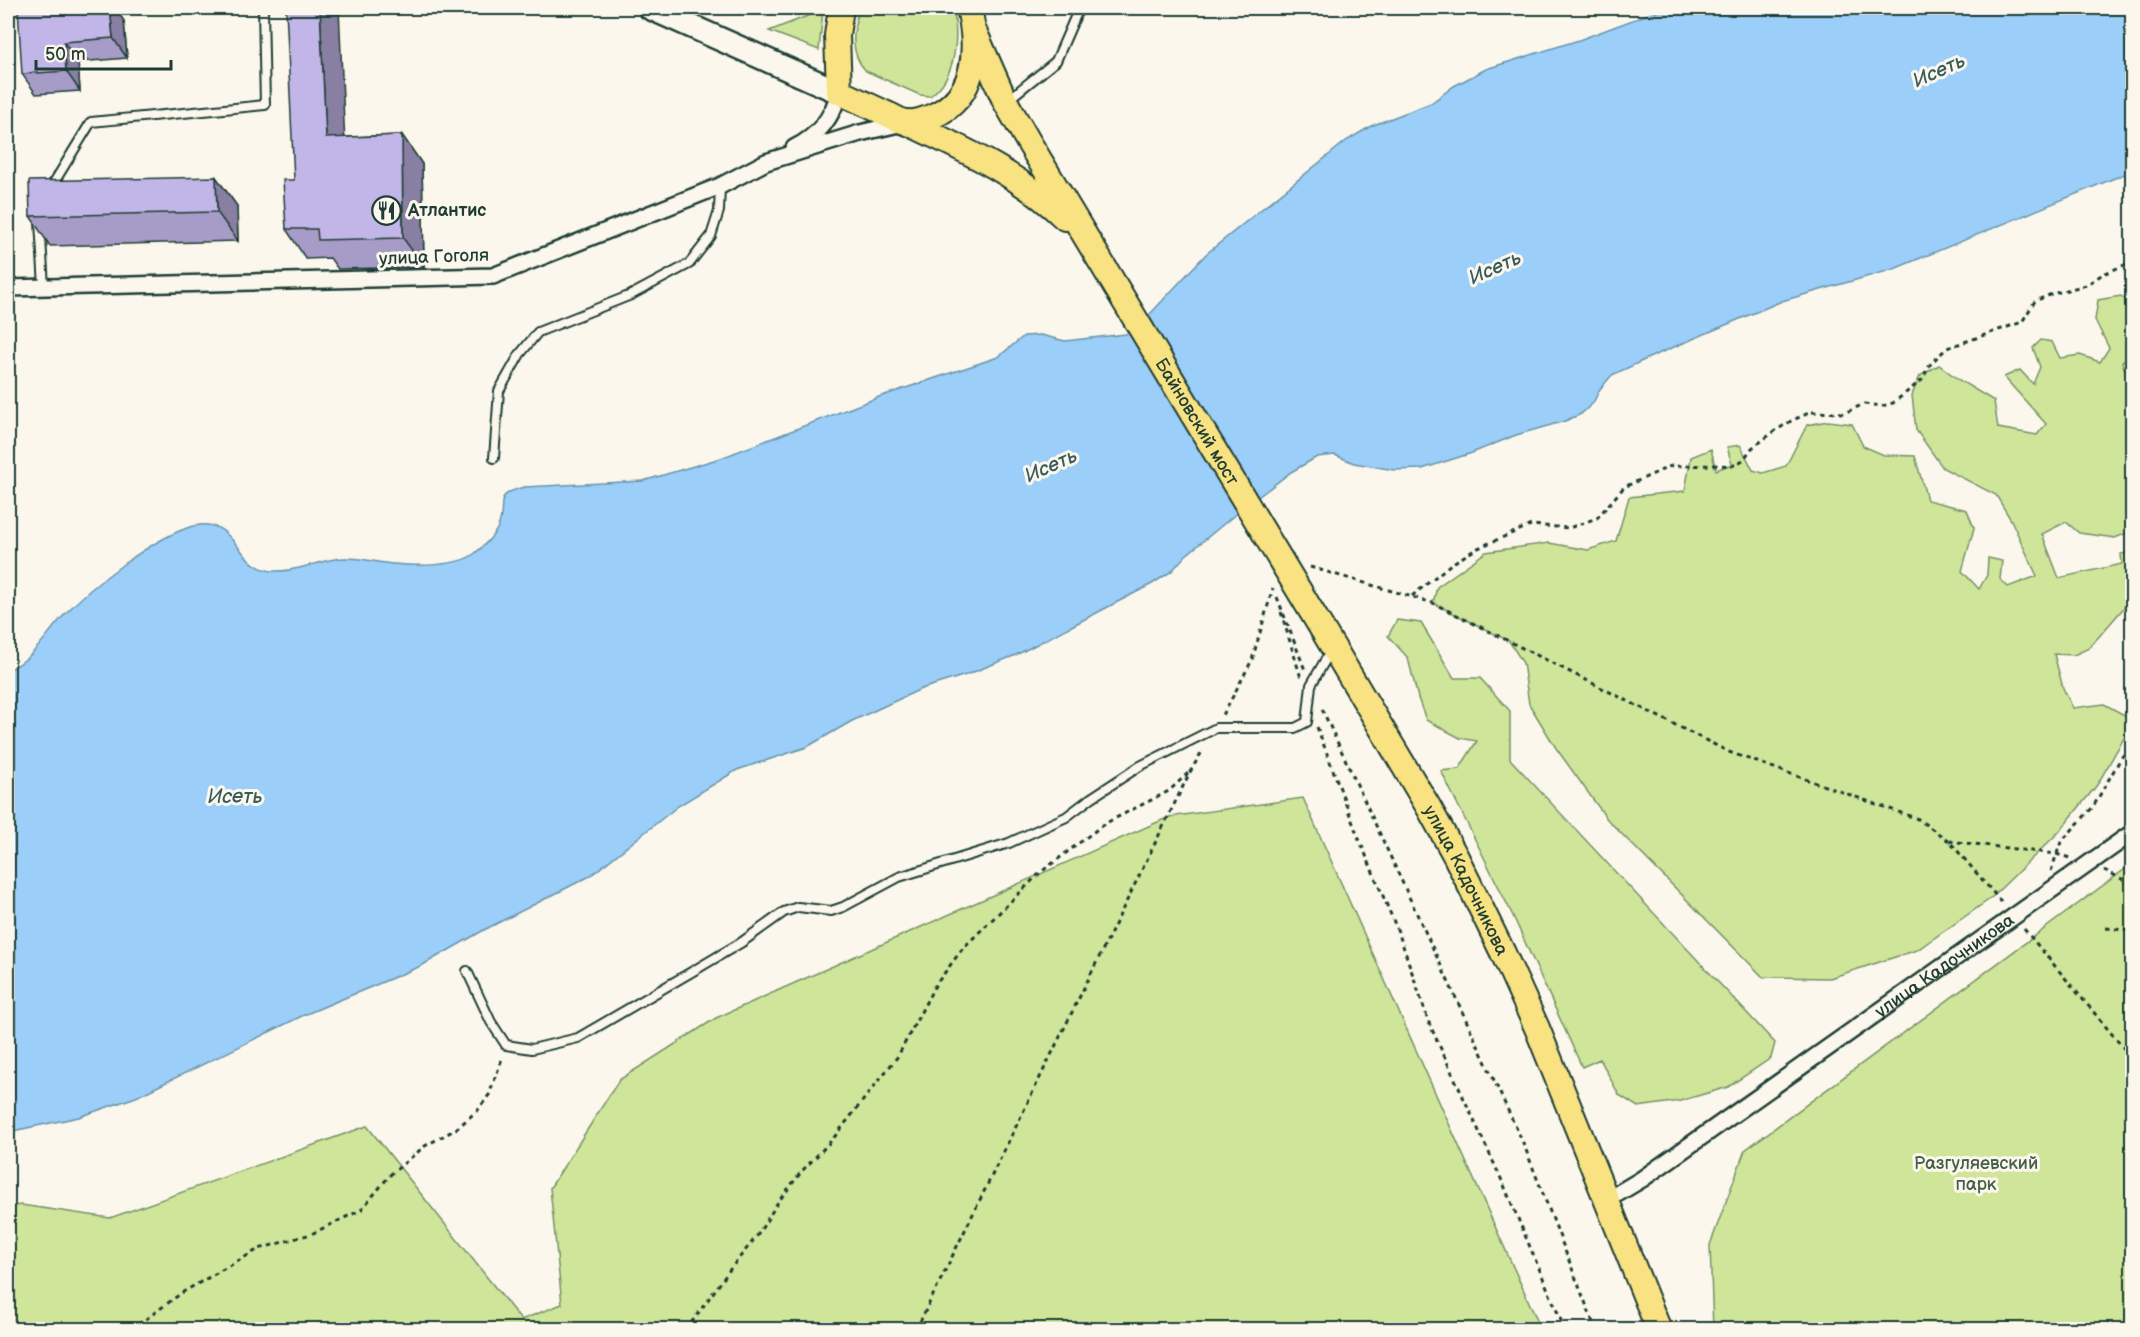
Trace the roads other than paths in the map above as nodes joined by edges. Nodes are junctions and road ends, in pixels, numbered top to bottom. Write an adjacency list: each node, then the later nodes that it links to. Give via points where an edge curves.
1 (262, 8): 12 (lane, via 265,105 91,122)
2 (650, 8): 7 (main road)
3 (841, 8): 7 (main road, via 837,35)
4 (969, 8): 6 (main road)
5 (1079, 8): 8 (lane, via 1056,61)
6 (975, 33): 8 (main road); 9 (main road, via 972,66 962,93 943,111)
7 (838, 92): 9 (main road); 10 (street, via 827,122 799,146)
8 (1005, 102): 14 (main road)
9 (906, 122): 10 (street, улица Гоголя); 14 (main road, via 973,154 1042,197 1068,221)
10 (766, 162): 11 (street, улица Гоголя)
11 (720, 186): 15 (street, улица Гоголя, via 493,276); 17 (lane, via 711,236 689,264 631,295 538,332 532,339 499,391)
12 (45, 197)
13 (40, 218): 15 (lane)
14 (1107, 270): 18 (main road, Байновский мост)
15 (44, 287): 16 (street, улица Гоголя)
16 (8, 288)
17 (494, 458)
18 (1291, 577): 19 (main road, улица Кадочникова)
19 (1333, 646): 21 (lane, via 1311,685 1307,722 1295,728 1216,728 1140,766 1066,817 1009,843 899,877 843,908 831,911 798,907 784,912 742,942 578,1038 532,1049 506,1045); 22 (main road, улица Кадочникова, via 1429,808 1480,905 1537,1028)
20 (2133, 833): 22 (street, улица Кадочникова)
21 (467, 970)
22 (1607, 1200): 23 (main road, улица Кадочникова)
23 (1659, 1329)

